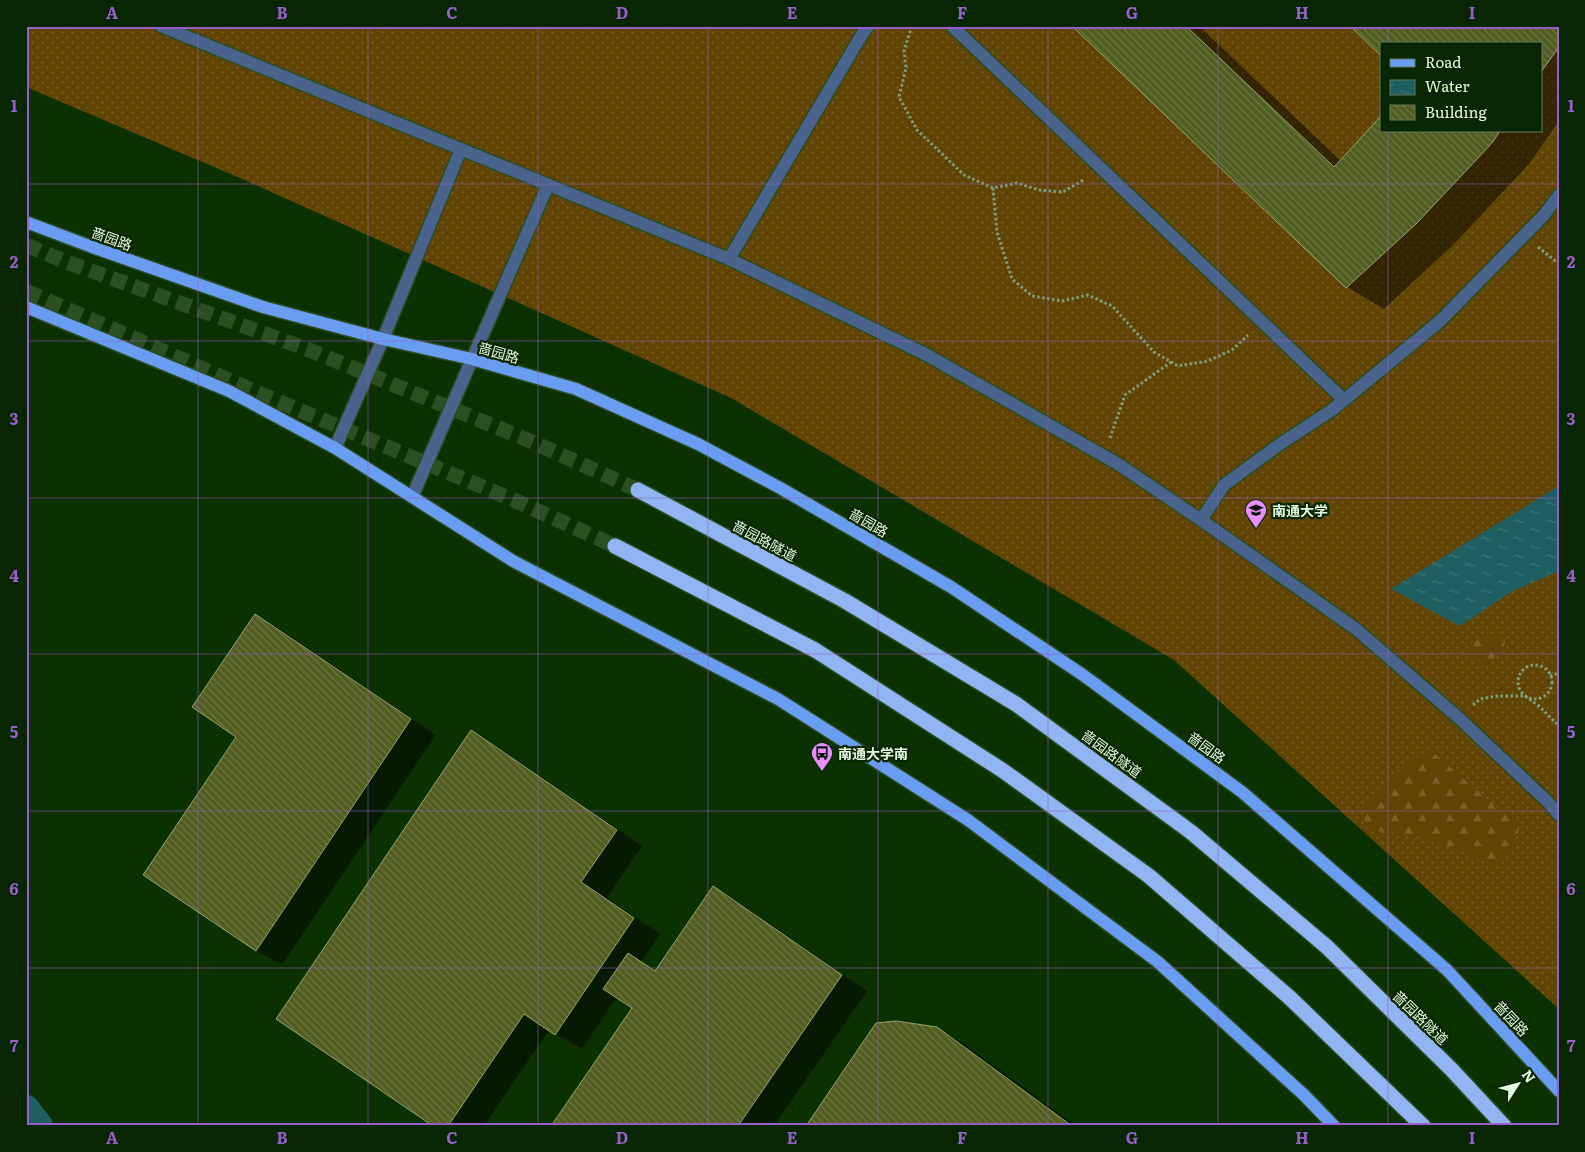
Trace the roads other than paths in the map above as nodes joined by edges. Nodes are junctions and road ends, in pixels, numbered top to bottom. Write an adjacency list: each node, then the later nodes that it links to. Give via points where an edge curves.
1 (161, 26): 4 (street)
2 (868, 26): 8 (street)
3 (952, 26): 12 (street)
4 (461, 149): 5 (street); 10 (street)
5 (548, 185): 8 (street); 11 (street)
6 (1559, 195): 12 (street, via 1440,321)
7 (26, 222): 10 (main road, 啬园路, via 263,307)
8 (728, 259): 16 (street, via 928,355 1104,456)
9 (26, 307): 13 (main road, via 229,391)
10 (383, 339): 11 (main road, 啬园路); 13 (street)
11 (472, 359): 15 (street); 19 (main road, 啬园路, via 576,389 698,444 951,587 1083,675 1242,792 1440,963)
12 (1344, 400): 16 (street, via 1224,485)
13 (334, 448): 15 (main road)
14 (638, 490): 22 (highway, 啬园路隧道, via 845,601 1016,704 1191,832 1326,947 1451,1069)
15 (412, 497): 20 (main road, via 513,561 778,699 968,820 1158,962)
16 (1201, 520): 18 (street, via 1356,628 1460,719)
17 (614, 546): 21 (highway, via 815,650 1010,775 1149,876 1289,997)
18 (1559, 815)
19 (1559, 1091)
20 (1334, 1126)
21 (1423, 1126)
22 (1504, 1126)

